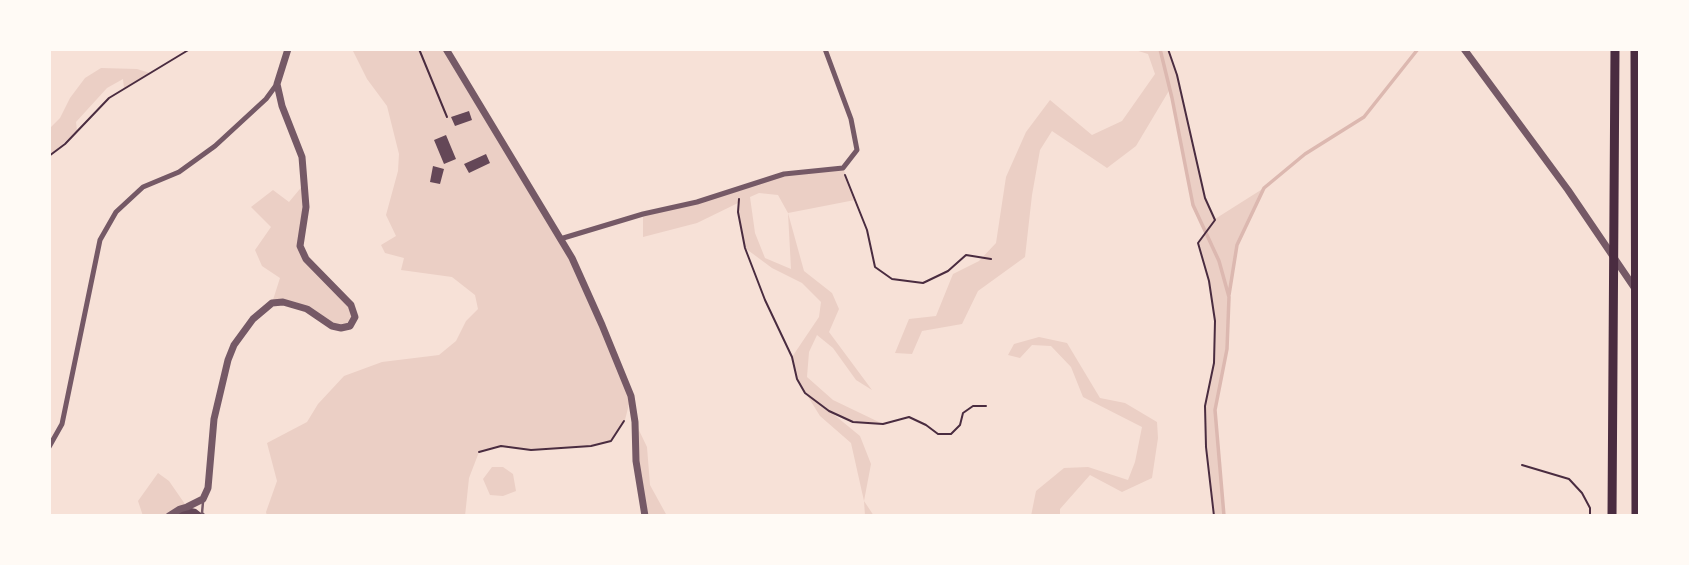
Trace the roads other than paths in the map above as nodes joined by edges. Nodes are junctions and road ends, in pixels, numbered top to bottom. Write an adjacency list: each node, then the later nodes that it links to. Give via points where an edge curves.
1 (288, 49): 7 (street)
2 (446, 49): 8 (street)
3 (825, 49): 8 (street, via 857,149 842,167 785,174)
4 (1464, 49): 9 (street)
5 (1615, 49): 9 (highway)
6 (1635, 49): 10 (highway)
7 (277, 84): 11 (street, via 215,146 180,172 143,187 116,212 100,240 62,424); 12 (street, via 302,157 306,207 300,246 306,259 351,305 355,317 350,326 341,328 307,309 272,303 243,331 228,360 217,399)
8 (561, 239): 15 (street, via 631,397)
9 (1613, 256): 10 (street); 16 (highway)
10 (1638, 293): 17 (highway)
11 (49, 447)
12 (203, 499): 13 (street); 14 (lane)
13 (169, 516)
14 (205, 516)
15 (645, 516)
16 (1612, 516)
17 (1636, 516)

